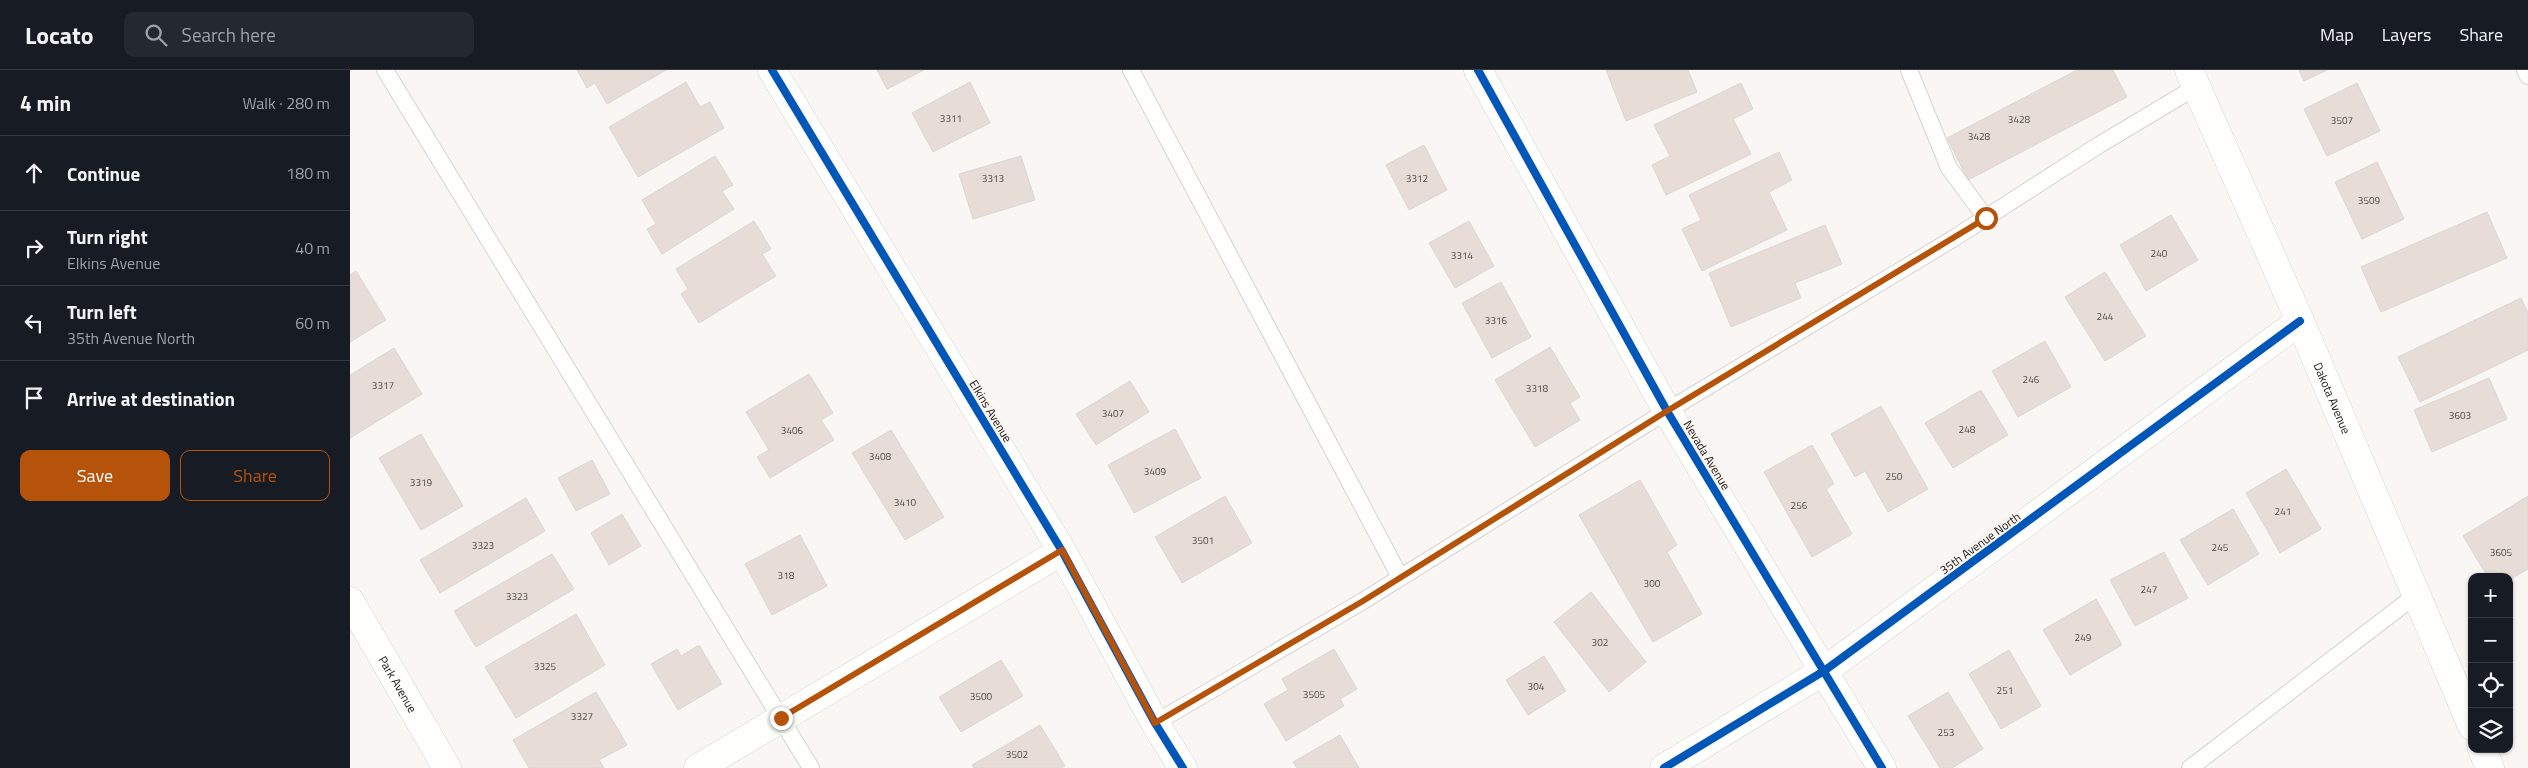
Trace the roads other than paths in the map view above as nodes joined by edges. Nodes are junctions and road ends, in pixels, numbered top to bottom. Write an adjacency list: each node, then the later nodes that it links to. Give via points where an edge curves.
1 (386, 70): 18 (lane)
2 (772, 70): 12 (street, Elkins Avenue)
3 (1131, 70): 13 (lane)
4 (1478, 70): 11 (street, Nevada Avenue)
5 (1909, 70): 9 (lane, via 1949,168)
6 (2524, 70): 7 (lane)
7 (2528, 76)
8 (2192, 79): 9 (lane, via 2099,145); 10 (street, Dakota Avenue)
9 (1986, 218): 11 (lane)
10 (2300, 321): 14 (street, Dakota Avenue); 16 (street, 35th Avenue North)
11 (1667, 411): 13 (lane); 16 (street, Nevada Avenue)
12 (1062, 550): 18 (street); 19 (street, Elkins Avenue)
13 (1400, 577): 19 (lane)
14 (2416, 595): 17 (street, Dakota Avenue); 27 (lane)
15 (350, 601): 21 (street, Park Avenue)
16 (1824, 671): 25 (street, 35th Avenue North); 26 (street, Nevada Avenue)
17 (2468, 717)
18 (781, 718): 22 (street); 23 (lane)
19 (1155, 723): 24 (street, Elkins Avenue)
20 (2484, 753): 28 (street)
21 (447, 768)
22 (698, 768)
23 (812, 768)
24 (1183, 768)
25 (1664, 768)
26 (1882, 768)
27 (2190, 768)
28 (2490, 768)

